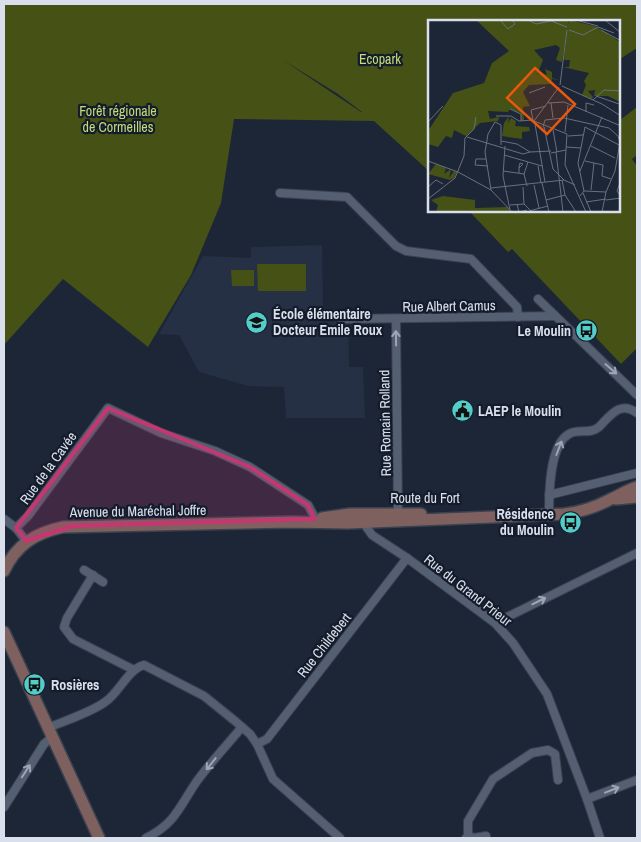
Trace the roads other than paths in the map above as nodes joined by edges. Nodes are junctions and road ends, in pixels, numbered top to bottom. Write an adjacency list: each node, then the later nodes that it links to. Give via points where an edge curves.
1 (280, 193): 4 (street, via 348,197 396,246 406,251 471,259 517,306)
2 (538, 298): 3 (street)
3 (555, 316): 4 (street, Rue Albert Camus); 7 (street, one-way to 7)
4 (518, 317): 6 (street, Rue Albert Camus)
5 (342, 319): 6 (street, Rue Albert Camus)
6 (396, 319): 14 (street, Rue Romain Rolland, one-way to 6)
7 (637, 395)
8 (637, 413): 11 (street, one-way to 8, via 554,464 565,436 572,432 595,430 615,410 629,409)
9 (637, 473): 11 (street)
10 (637, 487): 13 (street, Route du Fort)
11 (549, 495): 15 (street)
12 (637, 497): 13 (street, Route du Fort)
13 (611, 499): 15 (street, Route du Fort, via 576,512)
14 (398, 514): 17 (street, Route du Fort); 18 (street, Route du Fort); 21 (street, via 397,519)
15 (549, 514): 17 (street, Route du Fort)
16 (332, 516): 18 (street, Route du Fort); 20 (street, Avenue du Maréchal Joffre)
17 (518, 516): 21 (street, Route du Fort)
18 (363, 518): 21 (street, Route du Fort); 22 (street, Route du Fort); 26 (street, Rue du Grand Prieur, via 372,535)
19 (4, 519): 23 (street)
20 (315, 521): 22 (street, Avenue du Maréchal Joffre); 23 (street, Rue de la Cavée, via 308,505 250,467 161,433 108,408); 24 (street, Avenue du Maréchal Joffre, via 73,526 45,532)
21 (390, 522)
22 (348, 523)
23 (16, 528): 24 (street)
24 (26, 541): 28 (street, Avenue du Maréchal Joffre)
25 (637, 553): 31 (street, one-way to 25)
26 (407, 558): 31 (street, Rue du Grand Prieur); 36 (street, Rue Childebert, via 267,739)
27 (84, 570): 29 (street)
28 (4, 571)
29 (93, 575): 30 (street); 33 (street, via 64,627 72,639)
30 (103, 582)
31 (495, 623): 37 (street, Rue du Grand Prieur, via 513,643 547,694)
32 (4, 632): 35 (street)
33 (134, 670): 34 (street, via 144,665 172,679 204,696); 35 (street, via 105,703)
34 (242, 727): 36 (street); 46 (street, one-way to 46, via 196,782 163,829)
35 (50, 733): 42 (street, one-way to 35); 45 (street)
36 (258, 744): 47 (street, via 273,779)
37 (572, 758): 38 (street); 41 (street, Rue du Grand Prieur)
38 (556, 765): 39 (street); 44 (street, via 552,752 532,753 493,780 468,821)
39 (558, 780)
40 (637, 780): 41 (street, one-way to 40)
41 (587, 799): 48 (street, Rue du Grand Prieur)
42 (4, 807)
43 (486, 836): 44 (street)
44 (467, 837)
45 (99, 838)
46 (146, 838)
47 (340, 838)
48 (600, 838)

